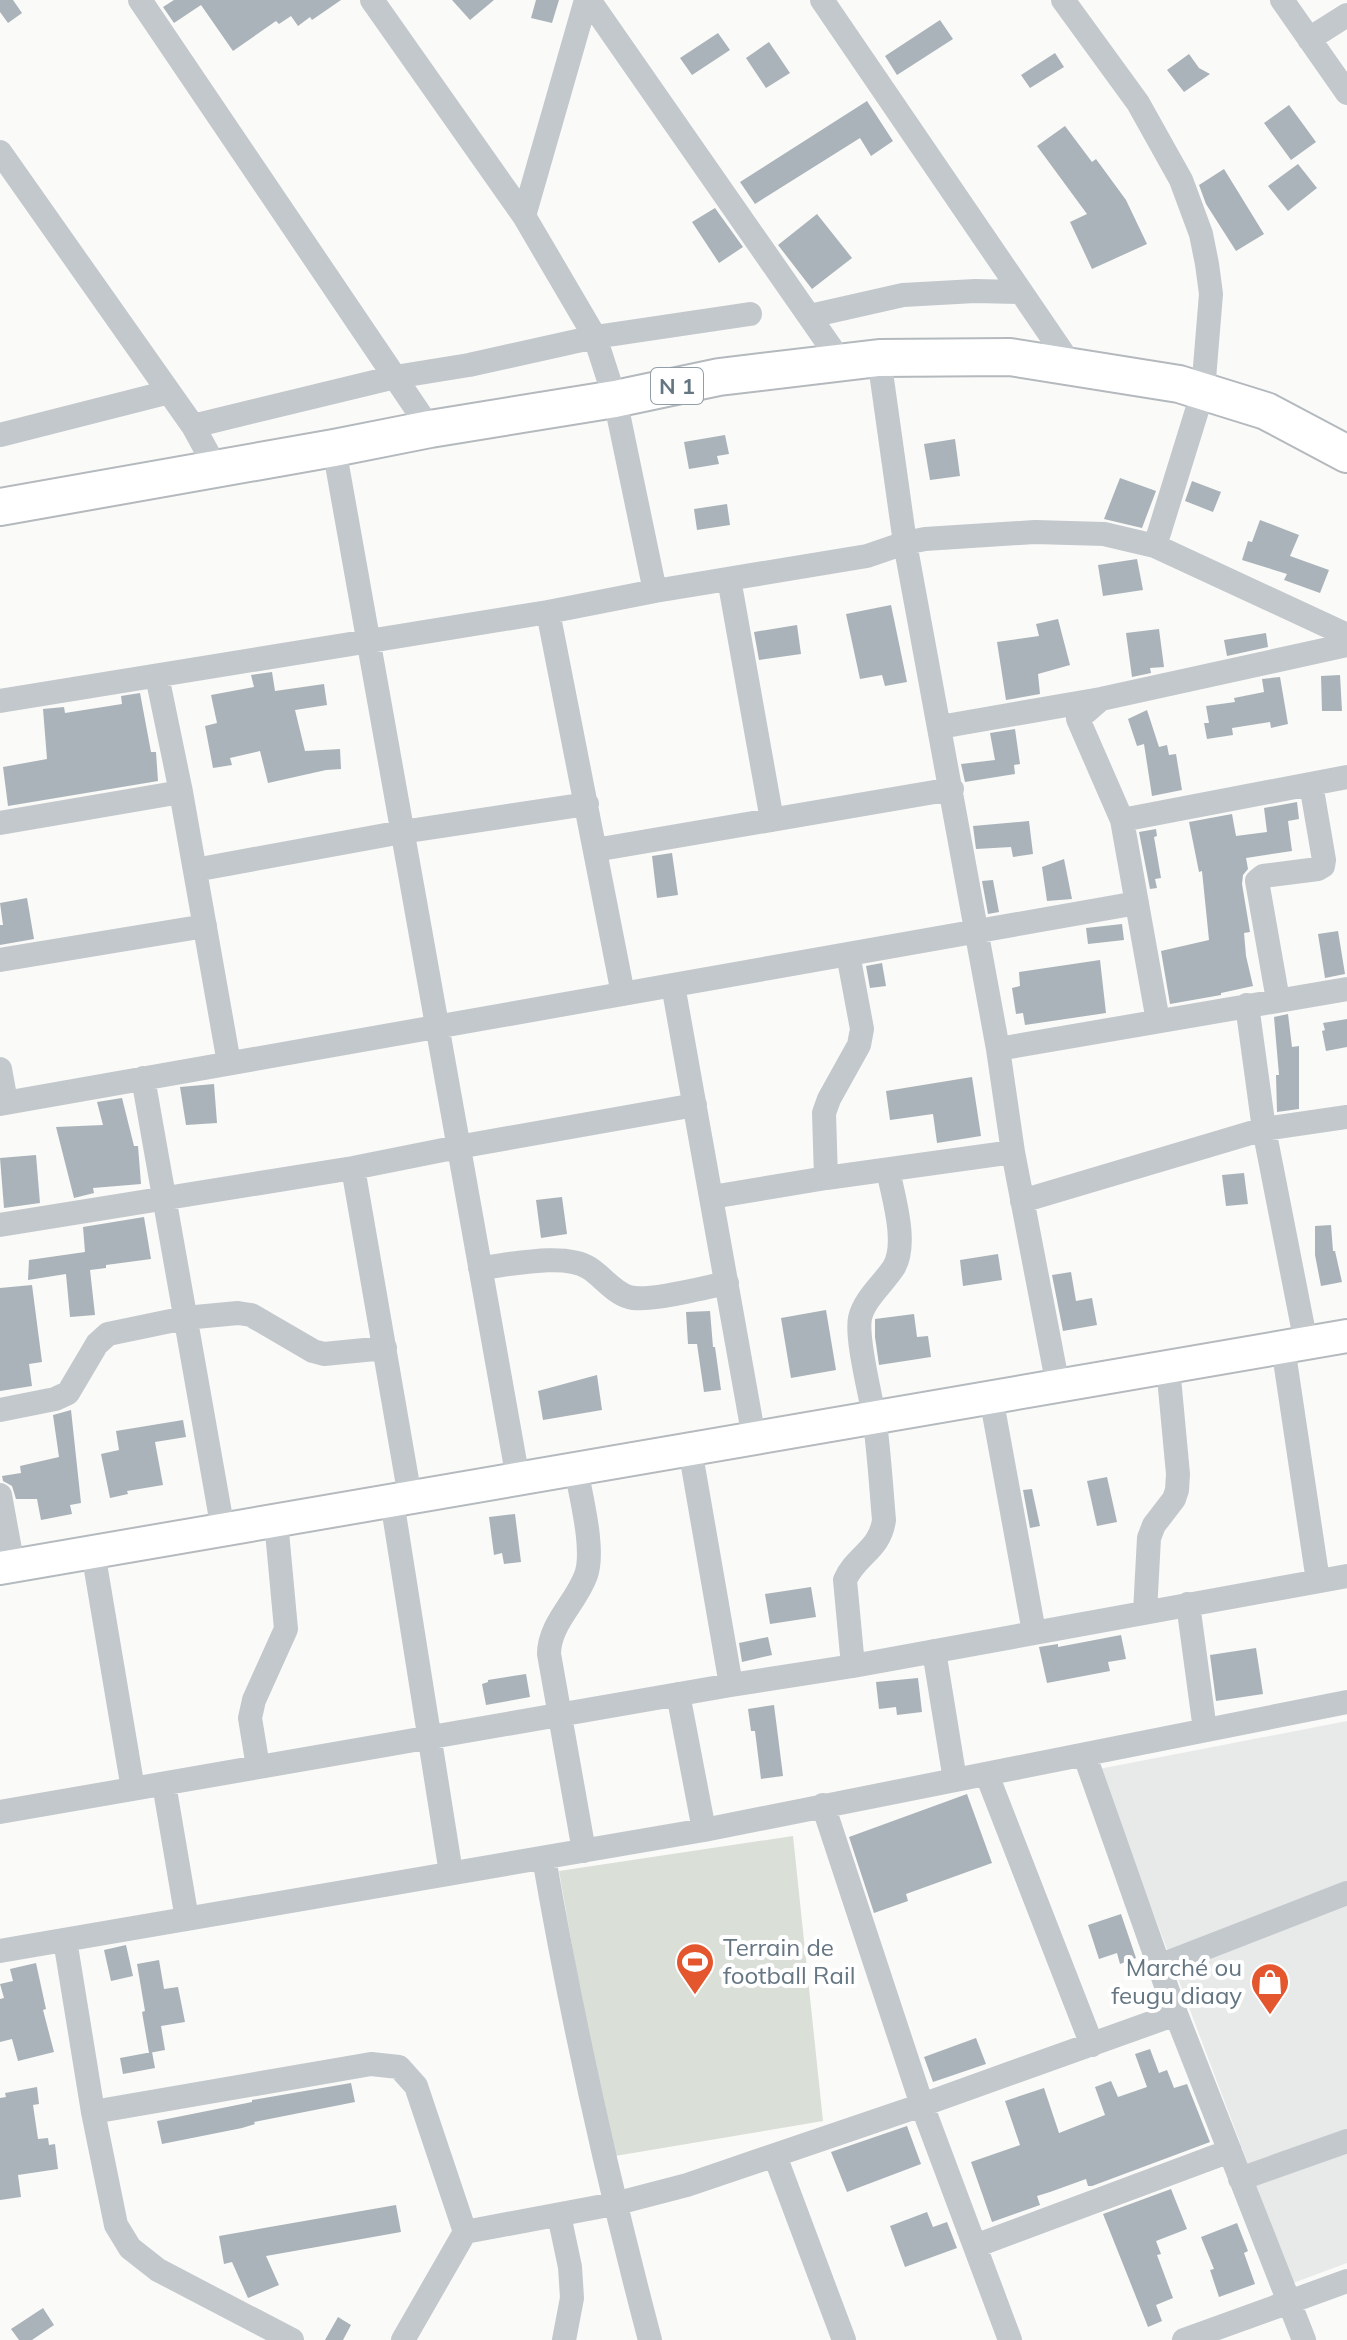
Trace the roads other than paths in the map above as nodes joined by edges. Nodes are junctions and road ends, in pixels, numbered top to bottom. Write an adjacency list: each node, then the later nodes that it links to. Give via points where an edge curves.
1 (140, 0): 19 (street)
2 (372, 0): 11 (street)
3 (587, 0): 11 (street); 14 (street)
4 (822, 0): 12 (street)
5 (1063, 0): 20 (street, via 1145,115 1181,180 1201,234 1211,294)
6 (1282, 0): 8 (street)
7 (1347, 15): 8 (street)
8 (1309, 39): 9 (street)
9 (1347, 93)
10 (0, 152): 21 (street)
11 (524, 216): 15 (street)
12 (1021, 292): 14 (street, via 903,295); 18 (street)
13 (750, 314): 15 (street)
14 (810, 316): 17 (street)
15 (595, 337): 19 (street); 22 (street)
16 (879, 358): 17 (highway, N 1); 18 (highway, N 1, via 1010,357); 30 (street)
17 (841, 362): 22 (highway, N 1, via 719,377)
18 (1071, 365): 20 (highway, N 1)
19 (395, 377): 23 (street); 24 (street)
20 (1203, 391): 27 (highway, N 1, via 1266,411); 31 (street)
21 (169, 392): 23 (street); 25 (street)
22 (615, 399): 24 (highway, N 1); 33 (street)
23 (193, 426): 28 (street)
24 (430, 429): 26 (highway, N 1)
25 (0, 435)
26 (334, 448): 28 (highway, N 1); 36 (street)
27 (1347, 454)
28 (216, 468): 29 (highway, N 1)
29 (0, 507)
30 (905, 543): 31 (street, via 1072,532); 32 (street, via 867,556); 41 (street)
31 (1155, 546): 35 (street)
32 (729, 579): 33 (street); 47 (street)
33 (655, 591): 34 (street)
34 (548, 612): 36 (street); 46 (street)
35 (1347, 635)
36 (368, 642): 38 (street); 50 (street)
37 (1347, 645): 39 (street)
38 (157, 676): 40 (street); 45 (street)
39 (1101, 699): 41 (street); 48 (street, via 1078,719)
40 (0, 701)
41 (940, 727): 44 (street)
42 (1347, 777): 43 (street)
43 (1311, 784): 48 (street); 61 (street, via 1323,866 1257,881)
44 (952, 789): 47 (street); 55 (street)
45 (181, 792): 49 (street); 52 (street)
46 (587, 804): 50 (street); 51 (street)
47 (772, 820): 51 (street)
48 (1122, 820): 53 (street)
49 (0, 823)
50 (402, 832): 52 (street); 64 (street)
51 (595, 850): 60 (street)
52 (195, 870): 54 (street)
53 (1137, 903): 55 (street); 63 (street)
54 (205, 926): 57 (street); 66 (street)
55 (977, 931): 56 (street); 65 (street)
56 (848, 954): 58 (street); 77 (street, via 862,1029 824,1113)
57 (0, 960)
58 (673, 985): 60 (street); 70 (street)
59 (1347, 989): 61 (street)
60 (623, 994): 64 (street)
61 (1278, 1000): 62 (street)
62 (1247, 1005): 63 (street); 72 (street)
63 (1158, 1021): 65 (street)
64 (437, 1027): 66 (street); 73 (street)
65 (998, 1049): 74 (street)
66 (229, 1063): 68 (street)
67 (0, 1069): 69 (street)
68 (143, 1078): 69 (street); 79 (street)
69 (3, 1103)
70 (695, 1105): 73 (street); 78 (street)
71 (1347, 1117): 72 (street)
72 (1264, 1129): 80 (street); 86 (street)
73 (458, 1147): 75 (street); 82 (street)
74 (1013, 1152): 76 (street); 80 (street)
75 (353, 1168): 79 (street); 87 (street)
76 (888, 1170): 77 (street); 92 (street, via 899,1254 860,1316)
77 (826, 1178): 78 (street)
78 (712, 1197): 83 (street)
79 (164, 1198): 81 (street); 84 (street)
80 (1022, 1201): 89 (street)
81 (0, 1225)
82 (480, 1268): 83 (street, via 573,1261 629,1297 644,1298); 96 (street)
83 (727, 1283): 93 (street)
84 (185, 1318): 87 (street, via 251,1315 324,1354); 91 (street, via 108,1334 68,1393); 100 (street)
85 (1347, 1336): 86 (main road)
86 (1295, 1345): 88 (main road); 104 (street)
87 (385, 1348): 98 (street)
88 (1168, 1367): 89 (main road); 106 (street, via 1177,1490 1149,1538)
89 (1058, 1386): 90 (main road)
90 (991, 1397): 92 (main road); 107 (street)
91 (0, 1410)
92 (874, 1418): 93 (main road); 109 (street, via 884,1520 877,1543 845,1580)
93 (754, 1438): 94 (main road)
94 (690, 1449): 95 (main road); 110 (street)
95 (576, 1469): 96 (main road); 113 (street, via 589,1551 585,1578 549,1641)
96 (518, 1479): 98 (main road)
97 (0, 1495): 102 (street)
98 (401, 1499): 99 (main road); 115 (street)
99 (276, 1521): 100 (main road); 117 (street, via 286,1629 250,1718)
100 (223, 1530): 101 (main road)
101 (93, 1552): 102 (main road); 121 (street)
102 (7, 1567)
103 (1347, 1576): 104 (street)
104 (1318, 1581): 105 (street)
105 (1188, 1604): 106 (street); 114 (street)
106 (1145, 1612): 107 (street)
107 (1034, 1632): 108 (street)
108 (934, 1651): 109 (street); 119 (street)
109 (853, 1666): 110 (street)
110 (731, 1685): 111 (street)
111 (678, 1694): 113 (street); 124 (street)
112 (1347, 1702): 114 (street)
113 (560, 1715): 115 (street); 125 (street)
114 (1205, 1730): 116 (street)
115 (429, 1737): 117 (street); 127 (street)
116 (1085, 1756): 118 (street); 132 (street)
117 (258, 1767): 120 (street)
118 (987, 1775): 119 (street); 134 (street)
119 (955, 1780): 122 (street)
120 (164, 1784): 121 (street); 129 (street)
121 (133, 1789): 123 (street)
122 (823, 1805): 124 (street); 135 (street)
123 (0, 1812)
124 (704, 1830): 125 (street)
125 (584, 1851): 126 (street)
126 (544, 1858): 127 (street); 141 (street)
127 (451, 1873): 129 (street)
128 (1347, 1893): 132 (street)
129 (187, 1919): 130 (street)
130 (65, 1940): 131 (street); 136 (street)
131 (0, 1951)
132 (1159, 1966): 133 (street)
133 (1176, 2014): 134 (street); 138 (street)
134 (1092, 2045): 135 (street)
135 (922, 2105): 139 (street); 144 (street)
136 (93, 2112): 143 (street, via 371,2064 399,2067 416,2086); 147 (street, via 116,2225 130,2248 158,2270)
137 (1347, 2141): 140 (street)
138 (1230, 2151): 140 (street); 144 (street)
139 (775, 2156): 141 (street); 151 (street)
140 (1240, 2179): 146 (street)
141 (614, 2204): 142 (street); 150 (street)
142 (559, 2215): 143 (street); 149 (street, via 572,2298)
143 (465, 2232): 148 (street)
144 (975, 2246): 152 (street)
145 (1347, 2281): 146 (street)
146 (1290, 2303): 153 (street); 154 (street)
147 (292, 2340)
148 (403, 2340)
149 (564, 2340)
150 (650, 2340)
151 (844, 2340)
152 (1010, 2340)
153 (1184, 2340)
154 (1304, 2340)

